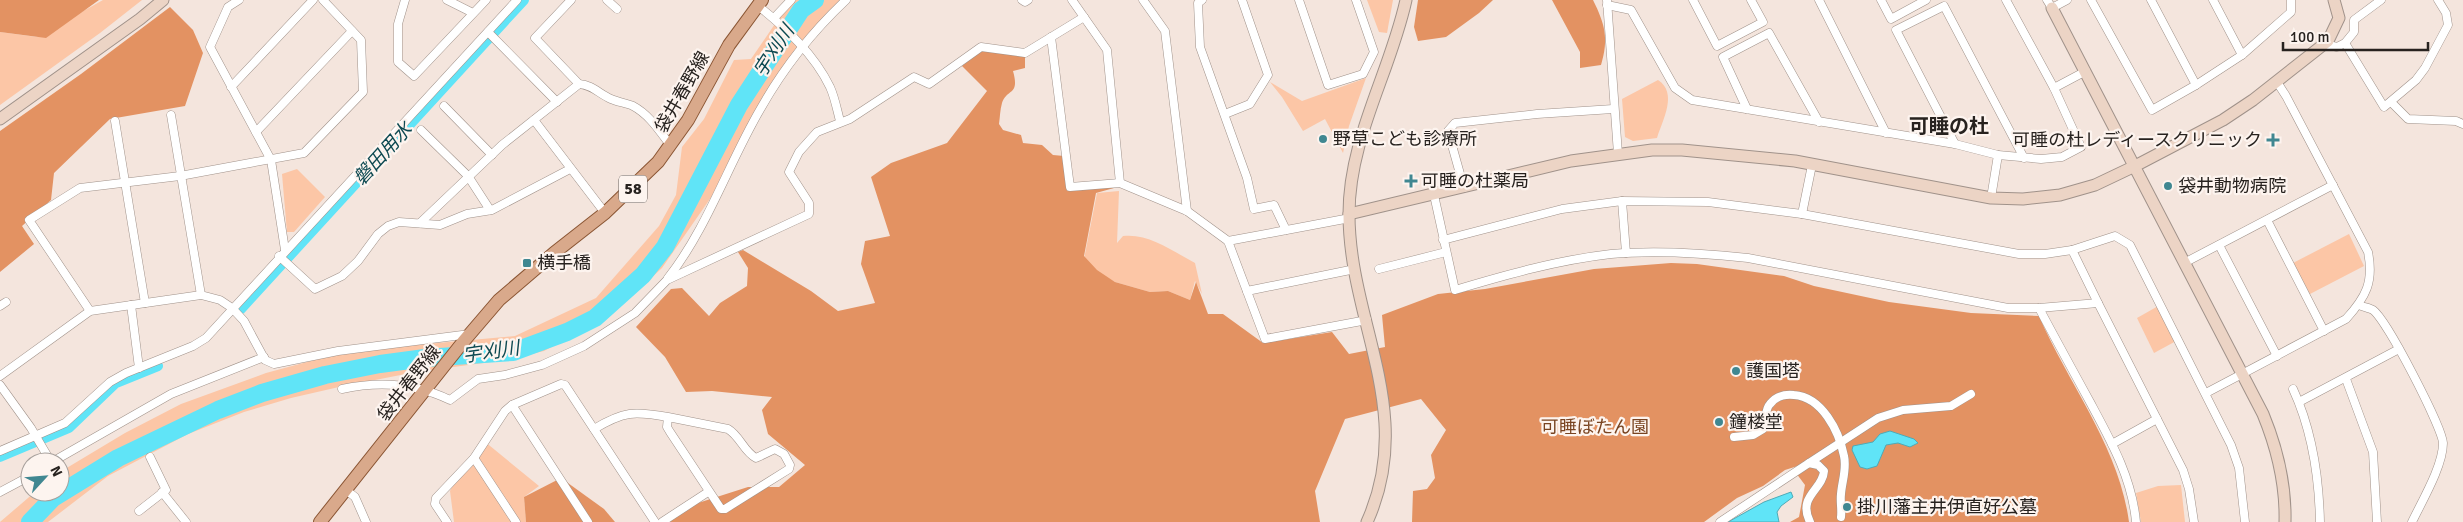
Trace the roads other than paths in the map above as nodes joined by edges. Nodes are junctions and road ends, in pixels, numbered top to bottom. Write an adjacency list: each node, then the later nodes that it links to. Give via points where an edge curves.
1 (163, 0): 63 (street)
2 (240, 0): 54 (street, via 228,7 210,47)
3 (313, 0): 54 (street)
4 (323, 0): 43 (street)
5 (405, 0): 40 (street, via 398,24 398,62 414,76)
6 (446, 0): 40 (street)
7 (486, 0): 40 (street)
8 (517, 0): 44 (street)
9 (571, 0): 52 (street, via 535,38)
10 (607, 0): 39 (street)
11 (792, 0): 41 (street)
12 (846, 0): 48 (street)
13 (1022, 0): 14 (street)
14 (1028, 0)
15 (1072, 0): 42 (street)
16 (1143, 0): 92 (street, via 1165,31)
17 (1202, 0): 62 (street, via 1198,3 1200,47)
18 (1242, 0): 62 (street, via 1268,75 1250,104)
19 (1299, 0): 20 (street, via 1328,85 1363,74 1374,52)
20 (1356, 0)
21 (1406, 0): 95 (street, via 1398,33 1358,147)
22 (1693, 0): 23 (street, via 1717,46 1762,22)
23 (1751, 0)
24 (1819, 0): 71 (street)
25 (1881, 0): 26 (street, via 1891,18)
26 (1926, 0)
27 (2006, 0): 55 (street)
28 (2067, 0): 38 (street)
29 (2091, 0): 53 (street, via 2152,110)
30 (2151, 0): 53 (street)
31 (2213, 0): 49 (street)
32 (2291, 0): 49 (street, via 2291,12)
33 (2334, 0): 47 (street, via 2339,18 2336,29)
34 (2381, 0): 46 (street, via 2354,20 2354,32)
35 (2438, 0): 57 (street, via 2446,12 2448,25 2416,80)
36 (760, 3): 41 (street); 73 (main road, 袋井春野線 / 58, via 729,45)
37 (1607, 3): 59 (street); 60 (street, via 1631,10 1675,88 1692,100)
38 (2049, 4): 50 (street)
39 (617, 8)
40 (473, 14)
41 (774, 18): 48 (street)
42 (1084, 18): 45 (street); 85 (street, via 1107,50)
43 (352, 31): 70 (street); 78 (street, via 361,40 363,92 304,153)
44 (488, 32): 56 (street); 105 (street)
45 (1051, 37): 66 (street, via 1025,53 981,48 929,84 914,77 850,119); 85 (street, via 1070,187)
46 (2345, 43): 47 (street, via 2337,47); 57 (street, via 2384,107)
47 (2324, 44): 51 (street)
48 (802, 46): 66 (street, via 830,88); 109 (street, via 760,109 700,230)
49 (2242, 55): 53 (street)
50 (2086, 71): 55 (street); 80 (street)
51 (2277, 82): 80 (street, via 2223,120); 86 (street)
52 (579, 84): 56 (street); 73 (street, via 588,84 610,99 632,105 648,117)
53 (2196, 85)
54 (231, 87): 70 (street)
55 (2054, 88): 77 (street, via 2081,147 2062,157)
56 (557, 102): 64 (street)
57 (2390, 102): 68 (street, via 2408,119)
58 (444, 106): 75 (street)
59 (1613, 109): 74 (street); 87 (street, via 1454,123 1448,131)
60 (1747, 109): 67 (street); 67 (street, via 1723,57 1769,32)
61 (171, 114): 82 (street)
62 (1225, 114): 98 (street, via 1254,209 1274,205)
63 (0, 118)
64 (534, 120): 75 (street); 81 (street)
65 (115, 121): 84 (street)
66 (840, 121): 109 (street, via 818,132 800,152 789,172 809,202 809,214)
67 (1819, 122): 71 (street)
68 (2463, 124)
69 (421, 130): 83 (street)
70 (256, 132): 78 (street)
71 (1886, 133): 72 (street)
72 (1955, 144): 76 (street); 77 (street, via 1896,30 1944,6)
73 (671, 146): 93 (main road, 袋井春野線 / 58, via 636,186)
74 (1618, 154): 79 (street, via 1652,150 1709,151); 87 (street, via 1571,161)
75 (492, 155): 83 (street)
76 (1998, 155): 77 (street); 89 (street)
77 (2024, 158)
78 (271, 160): 82 (street); 105 (street)
79 (1812, 165): 89 (street); 94 (street)
80 (2135, 166): 89 (street, via 2095,185 2060,195); 106 (street)
81 (570, 169): 91 (street); 93 (street)
82 (180, 176): 84 (street); 111 (street)
83 (468, 176): 91 (street); 97 (street)
84 (124, 183): 112 (street); 118 (street, via 80,188 29,220)
85 (1120, 183): 92 (street)
86 (2333, 185): 96 (street); 115 (street, via 2368,252 2370,282)
87 (1464, 188): 88 (street)
88 (1434, 195): 95 (street); 99 (street)
89 (1991, 198)
90 (1622, 201): 94 (street, via 1708,202); 99 (street, via 1562,209); 104 (street)
91 (490, 210): 97 (street, via 466,214 440,226)
92 (1187, 211): 100 (street)
93 (605, 213): 121 (main road, 袋井春野線 / 58, via 499,300)
94 (1802, 214): 102 (street, via 2019,254)
95 (1350, 216): 98 (street); 107 (street)
96 (2266, 220): 101 (street); 120 (street)
97 (420, 223): 105 (street, via 399,222 388,226 342,276 315,289)
98 (1286, 230): 100 (street)
99 (1443, 240): 103 (street)
100 (1228, 241): 110 (street)
101 (2219, 245): 106 (street); 123 (street)
102 (2072, 250): 113 (street); 133 (street, via 2115,236 2130,245)
103 (1446, 252): 104 (street, via 1455,290 1570,260); 108 (street)
104 (1626, 253): 117 (street, via 1707,253 1748,258 2008,308)
105 (284, 257): 116 (street)
106 (2184, 263): 126 (street)
107 (1355, 268): 110 (street); 119 (street)
108 (1379, 269)
109 (666, 280): 132 (street, via 635,313 584,346 542,365 478,379 450,400)
110 (1247, 291): 119 (street, via 1265,339)
111 (201, 295): 112 (street); 116 (street, via 220,300)
112 (145, 303): 114 (street)
113 (2098, 303): 117 (street); 138 (street)
114 (131, 305): 118 (street); 125 (street)
115 (2359, 305): 120 (street, via 2346,319); 122 (street, via 2373,310)
116 (232, 308): 124 (street, via 244,320); 125 (street, via 206,338)
117 (2040, 308): 143 (street)
118 (90, 310): 127 (street)
119 (1367, 320): 165 (street, via 1381,384 1386,446 1376,497)
120 (2324, 331): 123 (street)
121 (466, 338): 124 (street, via 338,351 274,364); 132 (main road, 袋井春野線 / 58)
122 (2399, 349): 128 (street); 174 (street, via 2443,442 2440,461)
123 (2277, 356): 126 (street)
124 (264, 357): 146 (street, via 171,394)
125 (139, 368): 140 (street, via 110,382 65,423)
126 (2242, 374): 133 (street); 171 (street, via 2277,452)
127 (0, 376)
128 (2346, 379): 135 (street); 173 (street, via 2373,452)
129 (0, 385): 140 (street)
130 (342, 389): 132 (street, via 390,384)
131 (2293, 389): 135 (street)
132 (425, 390): 151 (main road, 袋井春野線 / 58)
133 (2206, 393): 170 (street, via 2231,445 2238,468)
134 (1971, 394): 142 (street, via 1951,406 1891,412)
135 (2299, 402): 172 (street, via 2312,450 2320,497)
136 (512, 405): 139 (street, via 565,385); 148 (street); 162 (street)
137 (668, 417): 139 (street, via 626,413); 154 (street, via 670,432); 154 (street, via 728,429 756,458 775,449 784,454 790,465 789,469 725,509 721,509)
138 (2157, 419): 143 (street); 169 (street, via 2183,470)
139 (594, 429): 163 (street)
140 (36, 437): 144 (street); 145 (street)
141 (1734, 437): 142 (street, via 1752,435 1763,429 1768,406 1785,394 1800,395 1818,405)
142 (1840, 442): 149 (street); 156 (street, via 1845,465)
143 (2112, 444): 168 (street, via 2128,478)
144 (0, 451)
145 (46, 452)
146 (70, 452)
147 (150, 457): 153 (street, via 166,490)
148 (474, 458): 160 (street, via 436,498 435,504); 161 (street)
149 (1809, 463): 166 (street); 167 (street, via 1824,471 1806,507)
150 (20, 481): 152 (street)
151 (346, 490): 158 (main road, 袋井春野線 / 58); 159 (street, via 355,497)
152 (0, 492)
153 (162, 492): 155 (street); 157 (street)
154 (708, 492): 164 (street)
155 (139, 511)
156 (1841, 517)
157 (186, 522)
158 (320, 522)
159 (366, 522)
160 (447, 522)
161 (516, 522)
162 (588, 522)
163 (656, 522)
164 (662, 522)
165 (1366, 522)
166 (1720, 522)
167 (1810, 522)
168 (2136, 522)
169 (2194, 522)
170 (2245, 522)
171 (2285, 522)
172 (2320, 522)
173 (2377, 522)
174 (2412, 522)

